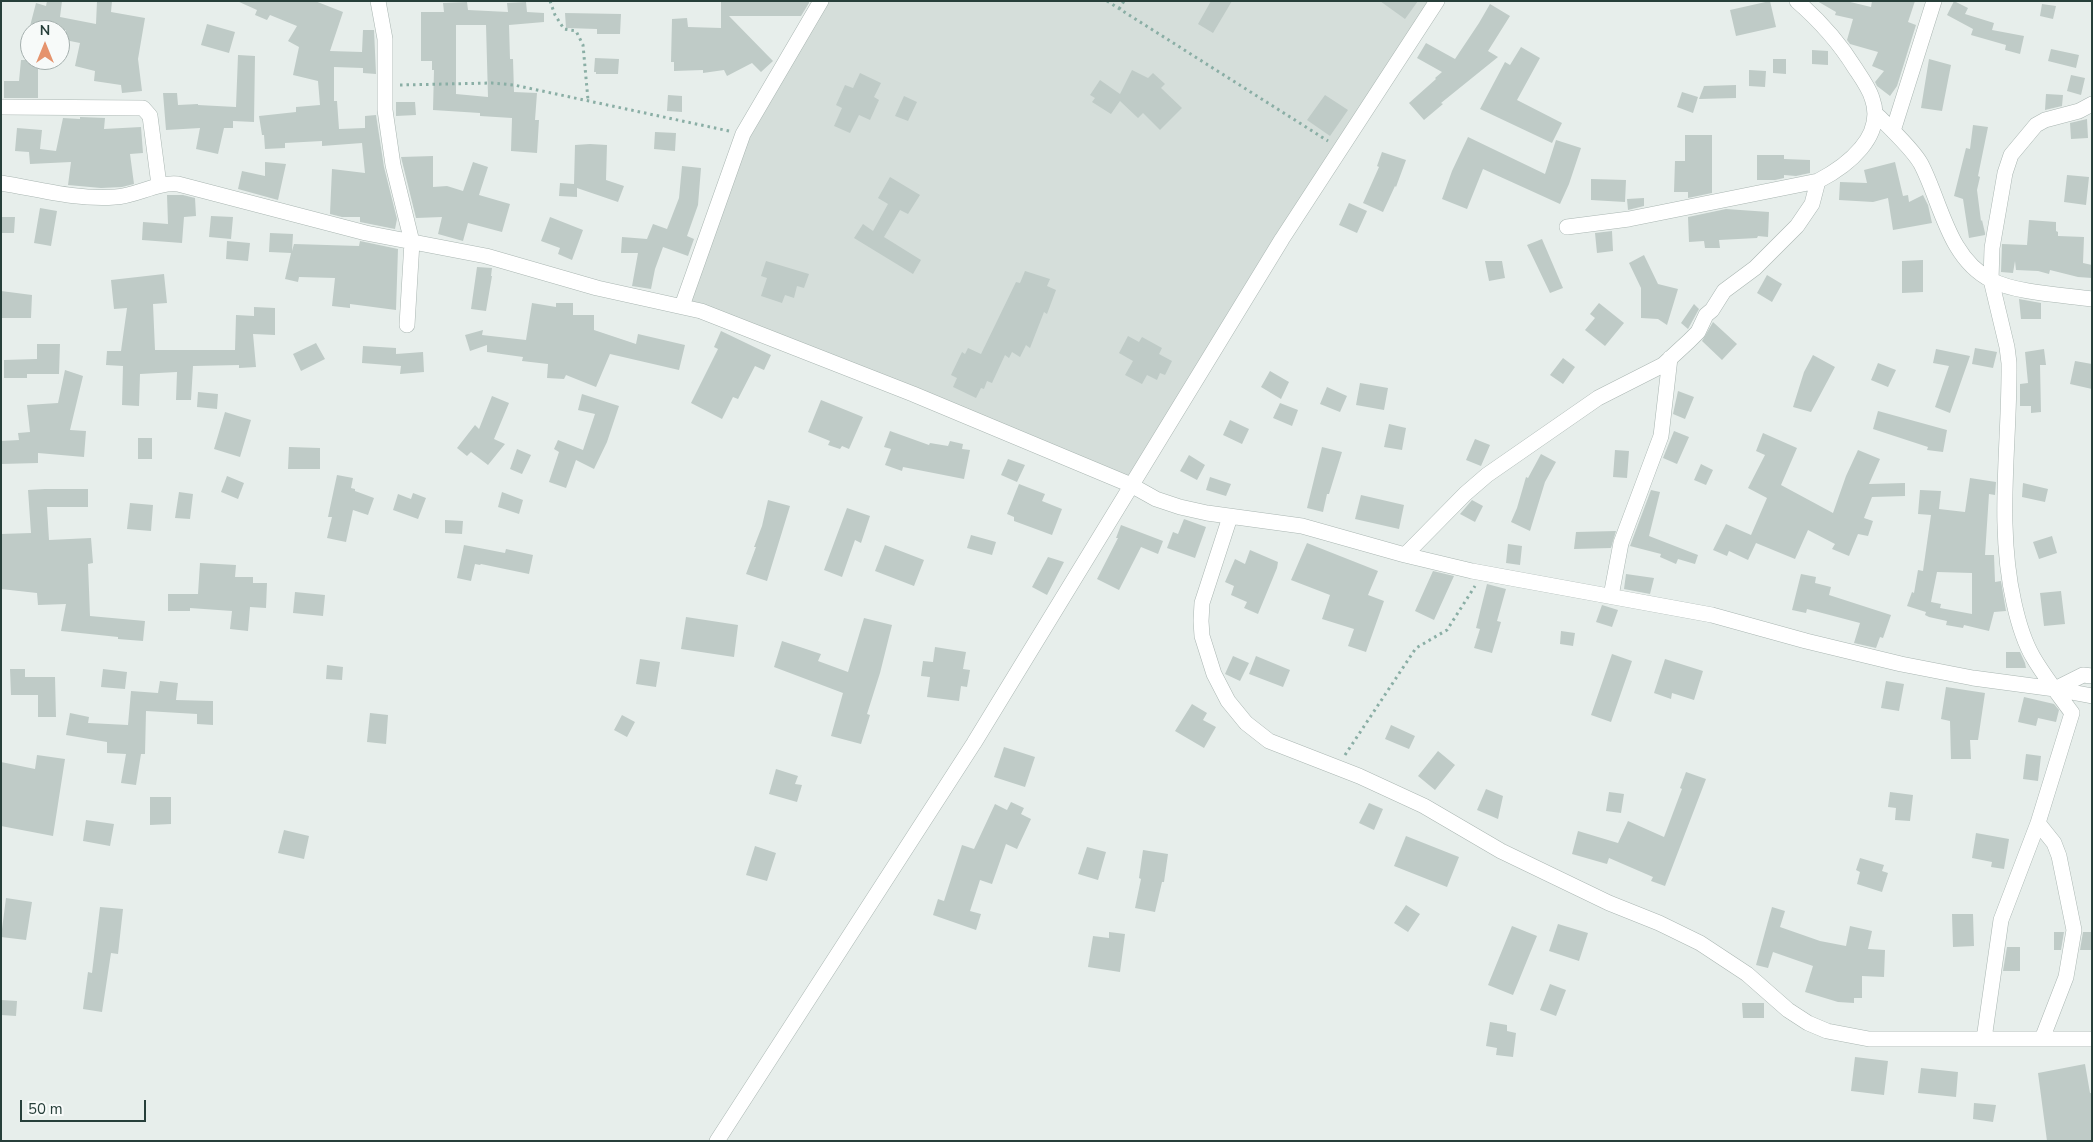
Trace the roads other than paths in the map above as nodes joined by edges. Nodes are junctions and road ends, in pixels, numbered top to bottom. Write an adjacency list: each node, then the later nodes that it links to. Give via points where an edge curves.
1 (378, 1): 14 (street, via 385,39 385,110 393,165)
2 (821, 1): 17 (street, via 743,134)
3 (1437, 1): 20 (street, via 1340,148)
4 (1797, 1): 8 (street, via 1840,44 1872,97)
5 (1934, 1): 9 (street)
6 (2092, 104): 15 (street, via 2036,125 2011,155 1992,248)
7 (1, 107): 12 (street, via 143,108 151,122)
8 (1875, 113): 9 (street); 10 (street, via 1870,134 1862,147 1834,172)
9 (1893, 131): 15 (street, via 1921,163 1959,248 1975,269)
10 (1818, 180): 13 (street, via 1629,219); 19 (street, via 1812,204 1797,226 1755,268 1724,291 1698,332)
11 (1, 183): 12 (street, via 92,198 130,195)
12 (159, 185): 14 (street, via 188,186)
13 (1568, 227)
14 (412, 242): 17 (street, via 493,258 597,288); 18 (street)
15 (1991, 280): 16 (street, via 2018,289); 25 (street, via 2009,363 2005,505 2011,588 2020,626 2032,656)
16 (2092, 299)
17 (682, 306): 20 (street, via 913,394)
18 (408, 325)
19 (1670, 358): 22 (street, via 1651,372 1598,398 1487,475); 23 (street, via 1661,436 1621,543)
20 (1131, 485): 21 (street, via 1156,499 1180,507); 31 (street, via 974,743)
21 (1230, 517): 22 (street, via 1302,526); 28 (street, via 1202,603 1202,636 1214,674 1228,701 1246,724 1269,741 1424,806 1558,880 1700,943 1747,974 1788,1010 1827,1031 1869,1039)
22 (1405, 555): 23 (street)
23 (1611, 596): 25 (street, via 1712,615 1806,642 1901,664)
24 (2092, 676): 25 (street, via 2083,675)
25 (2055, 689): 26 (street); 27 (street, via 2072,713)
26 (2092, 696)
27 (2038, 823): 28 (street, via 2001,920); 29 (street, via 2054,843 2059,856 2074,930 2066,977)
28 (1984, 1039): 29 (street)
29 (2042, 1039): 30 (street)
30 (2092, 1039)
31 (717, 1141)

